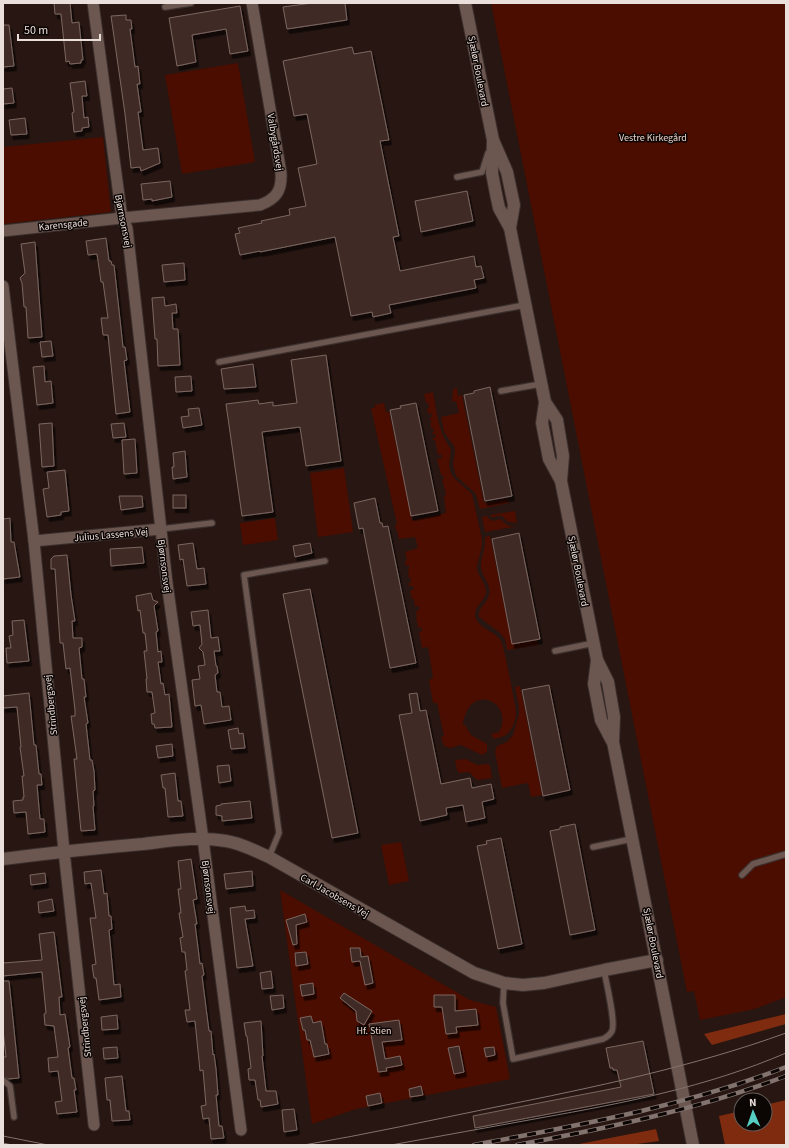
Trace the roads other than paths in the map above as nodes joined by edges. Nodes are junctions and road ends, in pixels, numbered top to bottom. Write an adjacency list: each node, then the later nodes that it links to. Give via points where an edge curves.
1 (92, 3): 8 (street, Bjørnsonsvej)
2 (191, 3): 5 (lane)
3 (252, 3): 8 (street, Valbygårdsvej, via 281,173 277,193 270,201 260,205)
4 (465, 3): 6 (street, Sjælør Boulevard)
5 (166, 8)
6 (493, 140): 7 (lane, via 482,172); 11 (street, Sjælør Boulevard, via 492,173 496,194 499,208 510,228)
7 (457, 177)
8 (122, 218): 9 (street, Karensgade); 16 (street, Bjørnsonsvej, via 127,228)
9 (3, 231)
10 (3, 286): 17 (street, Strindbergsvej)
11 (526, 305): 12 (lane); 13 (street, Sjælør Boulevard)
12 (219, 362)
13 (542, 384): 14 (lane); 19 (street, Sjælør Boulevard, via 545,402 542,423 549,459 561,481)
14 (501, 391)
15 (212, 523): 16 (lane, Julius Lassens Vej)
16 (161, 529): 17 (street, Julius Lassens Vej); 21 (street, Bjørnsonsvej)
17 (34, 541): 24 (street, Strindbergsvej)
18 (325, 561): 26 (lane, via 244,576 279,833)
19 (594, 643): 20 (lane); 22 (street, Sjælør Boulevard, via 597,660 594,684 601,720 613,742)
20 (555, 651)
21 (203, 839): 24 (street, Carl Jacobsens Vej); 26 (street, Carl Jacobsens Vej, via 226,841); 35 (street, Bjørnsonsvej)
22 (633, 839): 23 (lane); 29 (street, Sjælør Boulevard)
23 (593, 847)
24 (64, 851): 27 (street, Carl Jacobsens Vej); 34 (street, Strindbergsvej)
25 (786, 854): 28 (lane, via 753,864)
26 (268, 857): 31 (street, Carl Jacobsens Vej, via 474,974)
27 (3, 859)
28 (742, 875)
29 (657, 960): 30 (street, Carl Jacobsens Vej); 36 (street, Sjælør Boulevard)
30 (604, 970): 31 (street, Carl Jacobsens Vej, via 544,984); 31 (lane, via 613,1029 610,1035 595,1041 513,1059 503,1003)
31 (504, 983)
32 (3, 1080): 33 (lane, via 10,1086)
33 (14, 1117)
34 (94, 1125)
35 (241, 1130)
36 (693, 1145)

